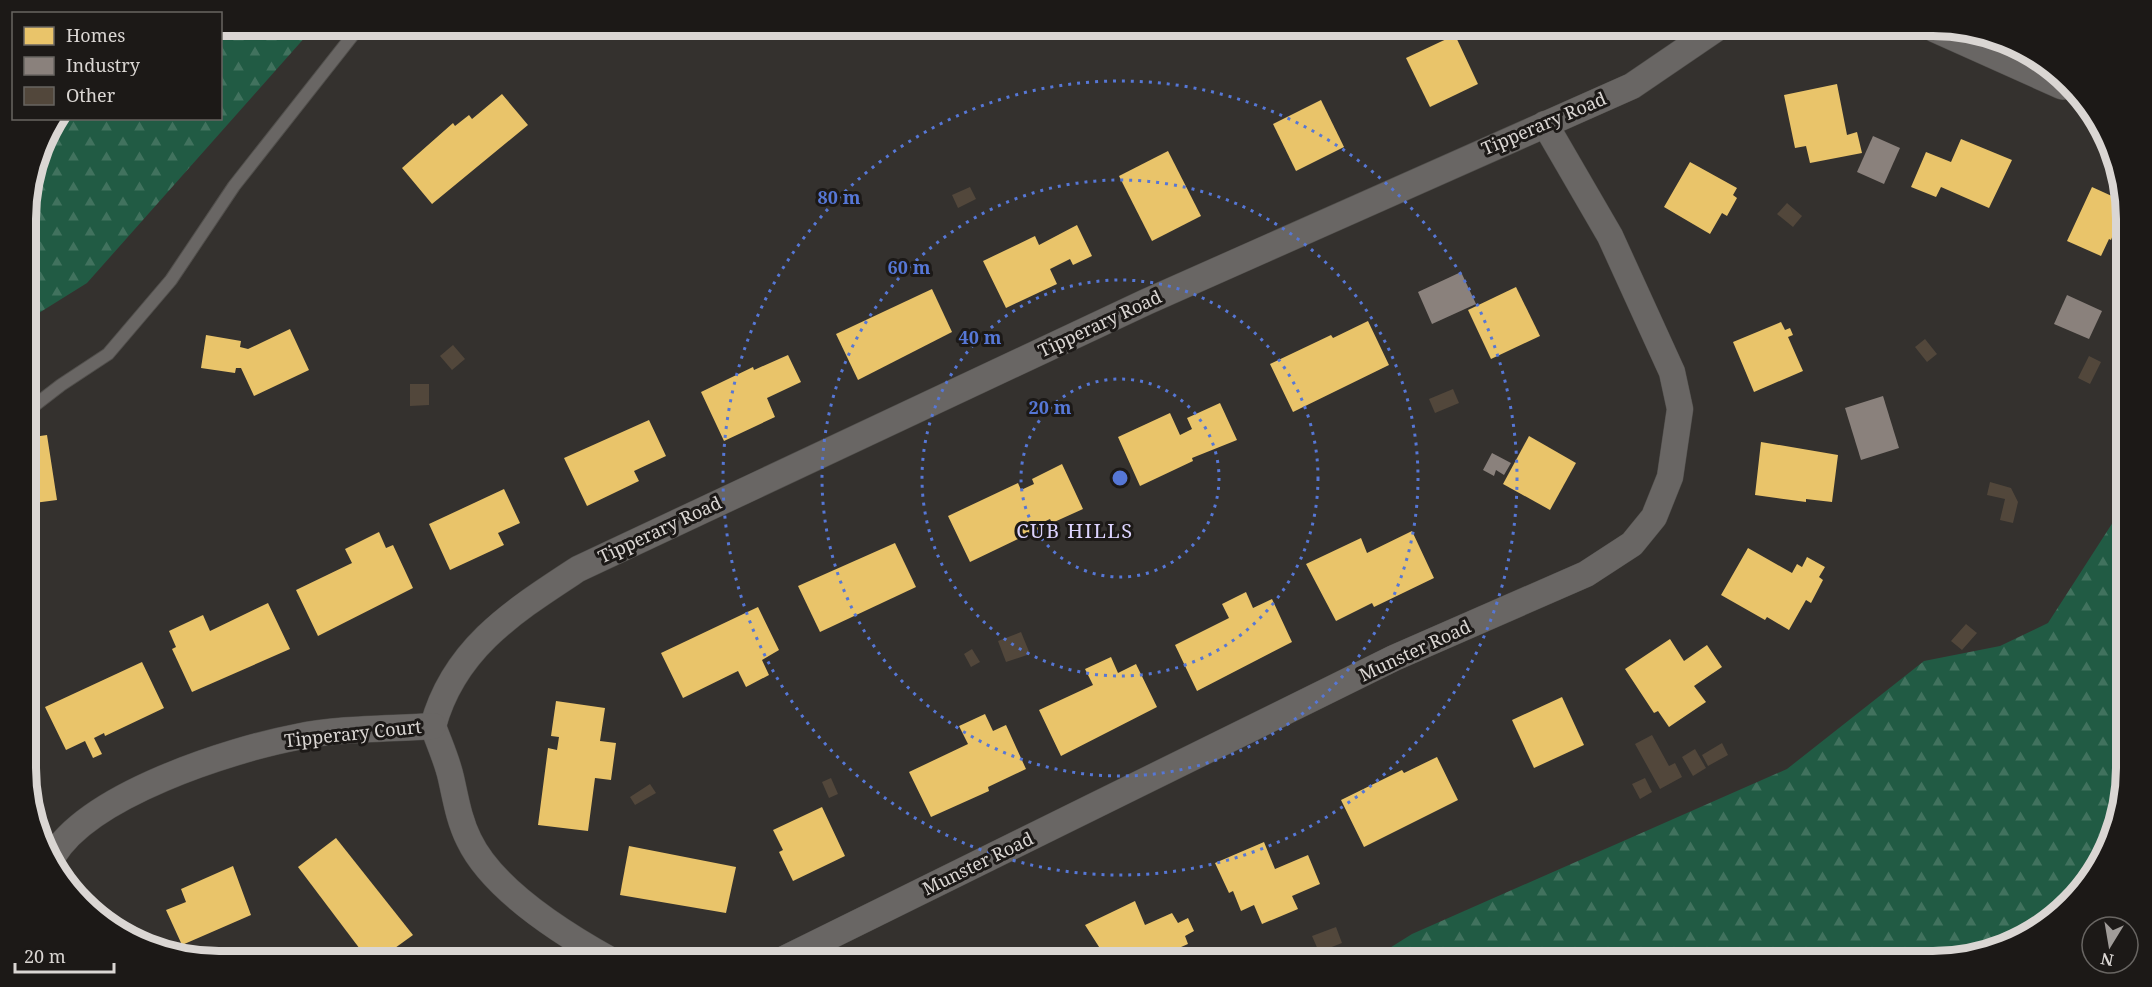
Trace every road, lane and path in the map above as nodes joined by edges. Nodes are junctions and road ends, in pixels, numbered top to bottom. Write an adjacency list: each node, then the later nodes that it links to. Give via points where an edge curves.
1 (352, 36): 6 (lane, via 234,186 171,280 108,354)
2 (1705, 36): 5 (street, Tipperary Road, via 1632,86)
3 (1966, 40): 4 (street)
4 (2045, 75)
5 (1545, 124): 7 (street, Tipperary Road, via 1146,302 578,569 531,600 474,647 441,696); 10 (street, Munster Road, via 1610,236 1674,381 1680,409 1670,477 1654,518 1632,544 1586,574 1394,658)
6 (36, 404)
7 (433, 726): 8 (street, Tipperary Court, via 298,736 189,766 114,803 63,839); 9 (street, via 469,842 483,862 556,927)
8 (56, 850)
9 (596, 951)
10 (800, 951)

